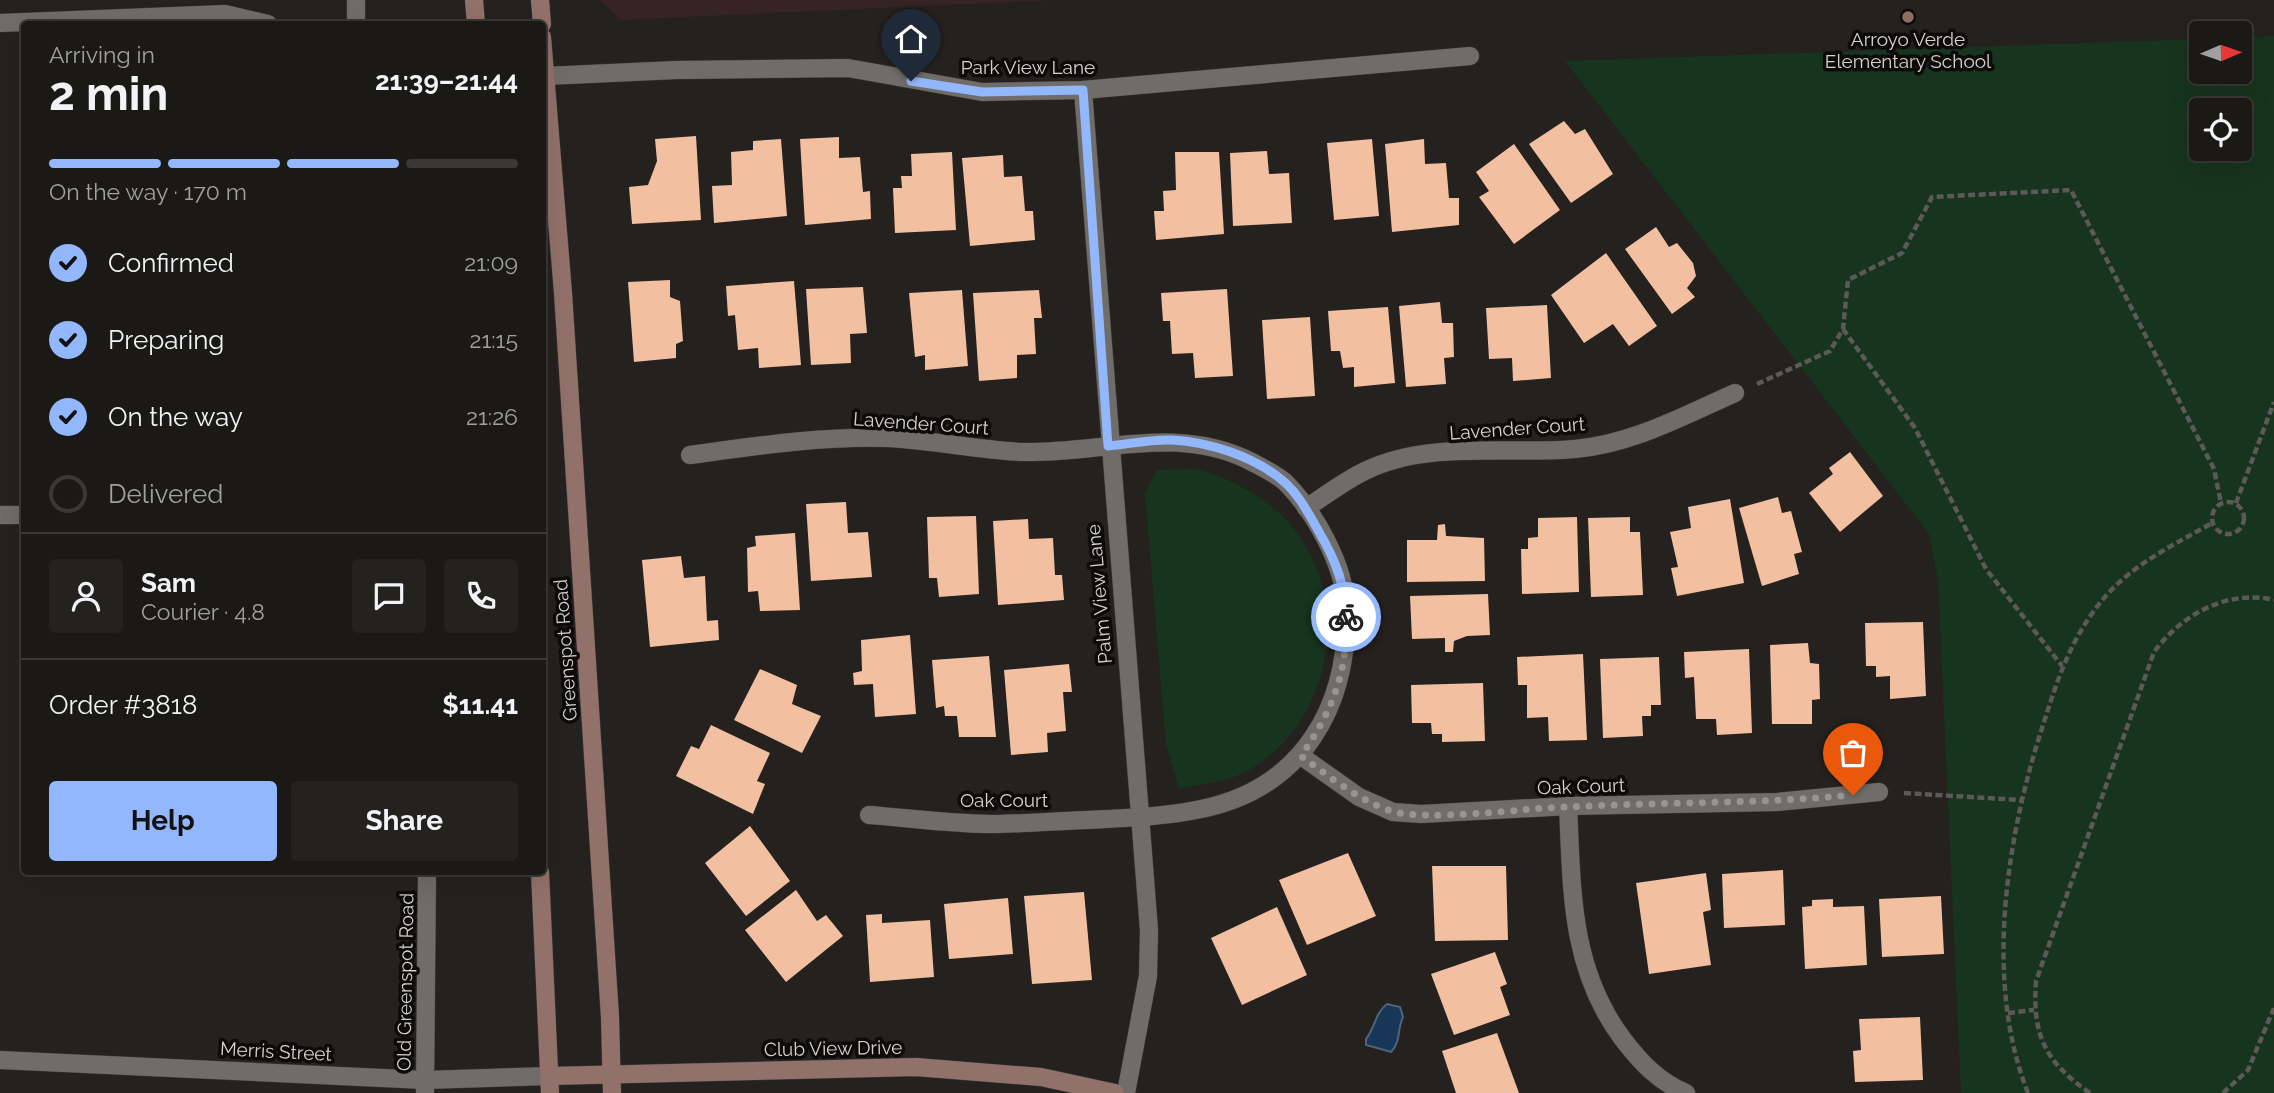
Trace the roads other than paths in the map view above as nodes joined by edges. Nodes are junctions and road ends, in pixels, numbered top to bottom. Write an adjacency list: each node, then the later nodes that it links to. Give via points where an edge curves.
1 (356, 0): 6 (street)
2 (474, 0): 7 (main road)
3 (540, 0): 8 (main road)
4 (50, 21): 5 (street, via 225,14)
5 (255, 21)
6 (356, 21)
7 (476, 21)
8 (542, 21)
9 (21, 22): 10 (street)
10 (0, 23)
11 (1470, 56): 14 (street, Park View Lane)
12 (546, 76): 14 (street, Park View Lane, via 848,68 982,92)
13 (546, 88): 29 (main road, Greenspot Road)
14 (1083, 90): 16 (street, Palm View Lane)
15 (1735, 393): 18 (street, Lavender Court, via 1640,435 1576,449 1405,457 1365,471)
16 (1108, 446): 17 (street, Lavender Court, via 1026,452 890,438 833,439); 18 (street, Lavender Court, via 1171,440 1209,445 1283,480); 25 (street, Palm View Lane)
17 (690, 455)
18 (1307, 509): 21 (street, Oak Court, via 1346,592 1347,638 1339,686 1325,721)
19 (21, 514): 20 (street)
20 (0, 515)
21 (1301, 756): 23 (street, Oak Court, via 1359,797 1393,812); 25 (street, Oak Court, via 1236,799 1202,809)
22 (1879, 792): 23 (street, Oak Court, via 1777,803)
23 (1568, 806): 35 (street, via 1580,950 1601,1010 1632,1052 1664,1084)
24 (869, 815): 25 (street, Oak Court, via 988,824)
25 (1139, 817): 34 (street, Palm View Lane, via 1149,930 1148,976)
26 (427, 875): 31 (street, Old Greenspot Road)
27 (540, 875): 30 (main road)
28 (0, 1060): 31 (street, Merris Street, via 83,1061)
29 (612, 1073): 30 (main road, Club View Drive); 32 (main road, Greenspot Road); 33 (main road, Club View Drive, via 916,1067 1041,1077)
30 (550, 1085): 31 (street, Merris Street)
31 (425, 1086)
32 (612, 1093)
33 (1115, 1093)
34 (1126, 1093)
35 (1686, 1093)

